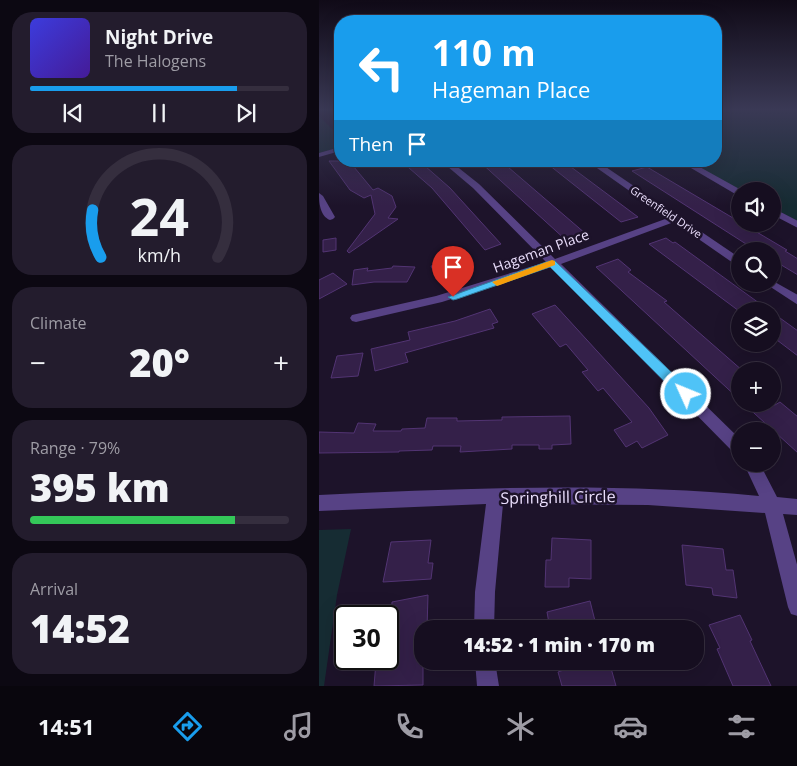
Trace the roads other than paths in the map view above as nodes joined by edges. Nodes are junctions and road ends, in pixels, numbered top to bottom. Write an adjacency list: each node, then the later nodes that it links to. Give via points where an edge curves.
1 (334, 151): 2 (street)
2 (319, 155)
3 (452, 167): 13 (street, via 476,186)
4 (600, 167): 10 (street, Greenfield Drive)
5 (694, 167): 6 (street)
6 (731, 188)
7 (319, 196): 9 (street)
8 (781, 216): 11 (street)
9 (329, 217)
10 (675, 218): 12 (street, Greenfield Drive); 13 (street, Hageman Place)
11 (797, 225)
12 (731, 257)
13 (552, 263): 16 (street, Hageman Place, via 467,293); 17 (street)
14 (781, 291): 15 (street)
15 (797, 302)
16 (356, 318)
17 (731, 440)
18 (756, 472): 21 (street)
19 (495, 498): 20 (street, Springhill Circle); 21 (street, Springhill Circle, via 648,497); 24 (street)
20 (319, 503)
21 (772, 505): 22 (street, Springhill Circle); 23 (street)
22 (797, 507)
23 (797, 607)
24 (484, 620)
25 (486, 670): 26 (street)
26 (488, 686)

